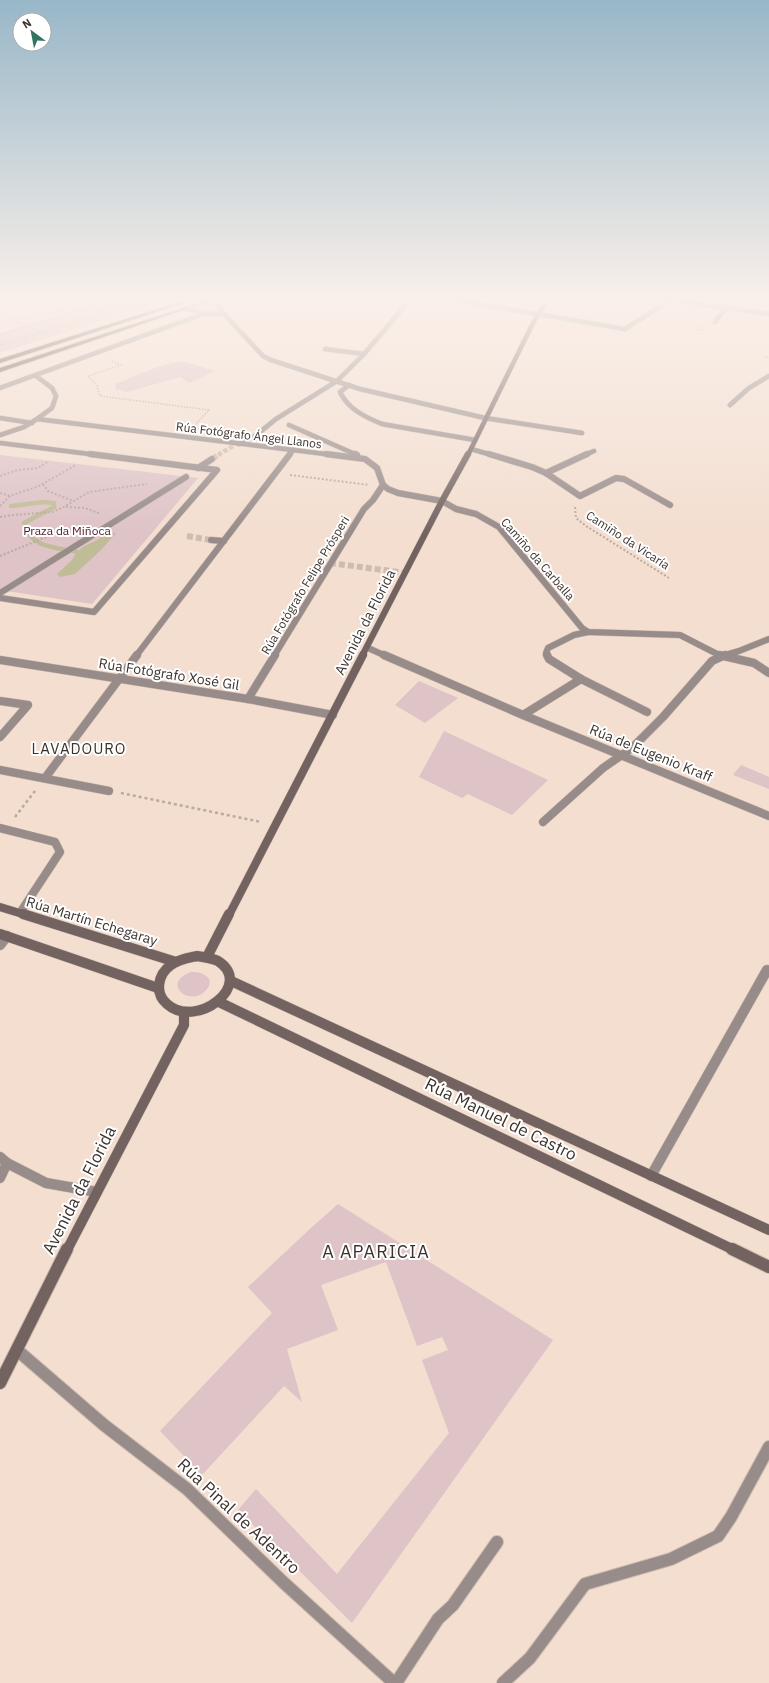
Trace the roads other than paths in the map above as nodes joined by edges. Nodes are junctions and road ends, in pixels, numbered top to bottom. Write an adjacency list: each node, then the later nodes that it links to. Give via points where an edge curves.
1 (28, 379): 9 (street)
2 (39, 379): 13 (street, via 52,388 56,396 52,408)
3 (329, 379): 7 (street)
4 (339, 379): 7 (street)
5 (505, 379): 12 (main road, Avenida da Florida)
6 (765, 379): 10 (street, via 749,388)
7 (337, 381): 8 (street); 19 (street, via 276,419 255,436)
8 (349, 385): 12 (street); 17 (street, via 340,392 343,400 372,420 382,424)
9 (0, 388)
10 (730, 405)
11 (0, 418): 13 (street, Rúa Fotógrafo Ángel Llanos)
12 (485, 418): 15 (street); 17 (main road, Avenida da Florida)
13 (34, 421): 16 (street); 19 (street, Rúa Fotógrafo Ángel Llanos)
14 (289, 425): 25 (street)
15 (582, 432)
16 (0, 435)
17 (475, 440): 21 (main road, Avenida da Florida)
18 (0, 443): 26 (street)
19 (240, 443): 20 (street); 22 (street, Rúa Fotógrafo Ángel Llanos)
20 (233, 446)
21 (471, 449): 27 (street, Camiño da Vicaría, via 519,462); 30 (main road, Avenida da Florida)
22 (293, 450): 25 (street, Rúa Fotógrafo Ángel Llanos); 33 (street)
23 (594, 451): 27 (street)
24 (212, 459): 26 (street)
25 (365, 459): 29 (street, via 377,468)
26 (198, 468): 35 (street, via 217,470 94,612)
27 (546, 473): 31 (street, Camiño da Vicaría, via 580,496 616,478 624,479)
28 (186, 477): 34 (street)
29 (383, 485): 30 (street, via 398,493); 44 (street, Rúa Fotógrafo Felipe Prósperi, via 364,509)
30 (442, 501): 36 (street, Camiño da Carballa, via 456,509 476,514 500,527 582,628); 38 (main road, Avenida da Florida)
31 (670, 504)
32 (211, 540): 33 (street)
33 (224, 541): 43 (street)
34 (0, 593)
35 (0, 598)
36 (588, 632): 39 (street, via 680,635); 42 (street, via 557,642 548,648 546,653 548,659)
37 (769, 638): 39 (street)
38 (368, 648): 47 (main road, Avenida da Florida); 48 (street, Rúa de Eugenio Kraff)
39 (721, 656): 41 (street, via 754,663); 50 (street, via 712,661 664,717)
40 (0, 660): 43 (street, Rúa Fotógrafo Xosé Gil)
41 (769, 673)
42 (581, 679): 46 (street); 48 (street)
43 (118, 680): 44 (street, Rúa Fotógrafo Xosé Gil); 52 (street)
44 (248, 699): 47 (street, Rúa Fotógrafo Xosé Gil)
45 (0, 701): 49 (street, via 28,705)
46 (647, 712)
47 (333, 715): 61 (main road, Avenida da Florida)
48 (523, 715): 50 (street, Rúa de Eugenio Kraff)
49 (0, 738)
50 (621, 756): 54 (street, Rúa de Eugenio Kraff); 55 (street, via 603,768)
51 (0, 770): 52 (street)
52 (45, 778): 53 (street)
53 (109, 791)
54 (769, 816)
55 (543, 822)
56 (0, 828): 58 (street, via 55,842 60,852)
57 (0, 907): 58 (main road, Rúa Martín Echegaray)
58 (20, 914): 62 (main road, Rúa Martín Echegaray)
59 (4, 935): 60 (street); 65 (main road)
60 (0, 944)
61 (207, 957): 62 (main road, via 196,956); 64 (main road, via 217,960 224,966 229,973)
62 (176, 962): 65 (main road, via 163,973)
63 (767, 970): 69 (street)
64 (230, 981): 66 (main road, via 229,988); 69 (main road, Rúa Manuel de Castro)
65 (158, 988): 67 (main road, via 165,1004)
66 (219, 1002): 67 (main road, via 197,1012); 73 (main road, Rúa Manuel de Castro)
67 (184, 1012): 71 (main road, Avenida da Florida, via 184,1025)
68 (4, 1160): 70 (street); 71 (street, via 46,1183)
69 (651, 1176): 72 (main road, Rúa Manuel de Castro)
70 (0, 1178)
71 (97, 1192): 74 (main road, Avenida da Florida)
72 (769, 1230)
73 (769, 1267)
74 (17, 1350): 75 (main road, Avenida da Florida); 78 (street, Rúa Pinal de Adentro, via 104,1425 187,1489 283,1582)
75 (0, 1383)
76 (769, 1446): 79 (street, via 718,1536 671,1559 585,1584 530,1658)
77 (497, 1542): 78 (street, via 453,1605 438,1619)
78 (395, 1683)
79 (503, 1683)

